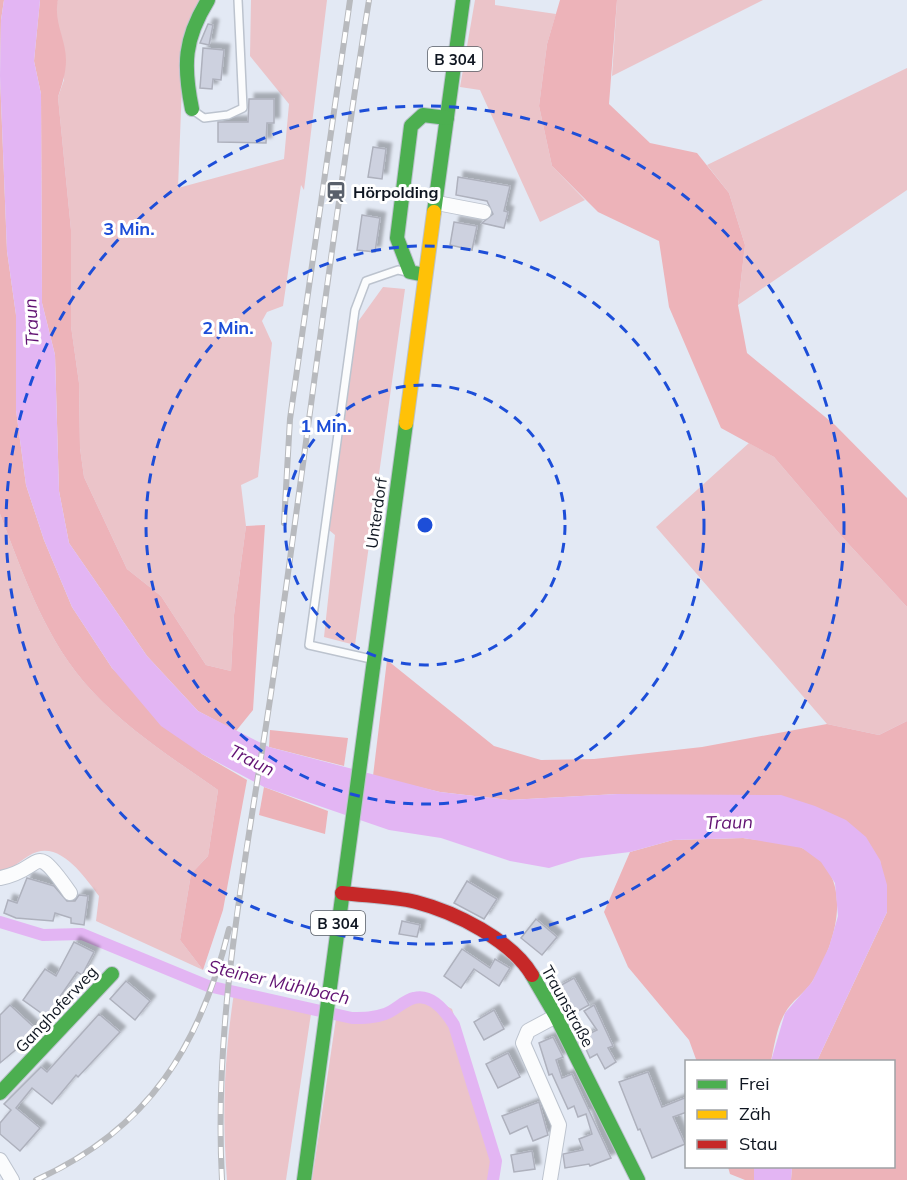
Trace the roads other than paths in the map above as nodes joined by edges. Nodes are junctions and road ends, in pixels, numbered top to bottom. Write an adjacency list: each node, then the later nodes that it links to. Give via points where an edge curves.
1 (208, 0): 4 (main road, via 192,25 186,54 186,82)
2 (238, 0): 4 (lane, via 243,108 228,115 204,118)
3 (463, 0): 5 (main road, Unterdorf / B 304)
4 (192, 109)
5 (447, 118): 6 (main road, Unterdorf / B 304); 8 (main road, via 423,115 411,126 397,238)
6 (437, 203): 7 (street); 9 (main road, Unterdorf / B 304)
7 (484, 212)
8 (410, 272): 9 (main road); 10 (lane, via 398,270 366,281 355,310 309,645)
9 (425, 275): 10 (main road, Unterdorf / B 304)
10 (373, 659): 13 (main road, Unterdorf / B 304)
11 (0, 878): 12 (street, via 42,860 52,867)
12 (70, 893)
13 (342, 893): 15 (main road, Traunstraße, via 414,902 447,913 502,943 525,964); 19 (main road, B 304)
14 (112, 974): 16 (main road, Ganghoferweg)
15 (556, 1016): 20 (street, via 528,1031 523,1043 559,1125); 21 (main road, Traunstraße)
16 (0, 1093)
17 (0, 1160): 18 (street)
18 (12, 1180)
19 (304, 1180)
20 (550, 1180)
21 (638, 1180)

